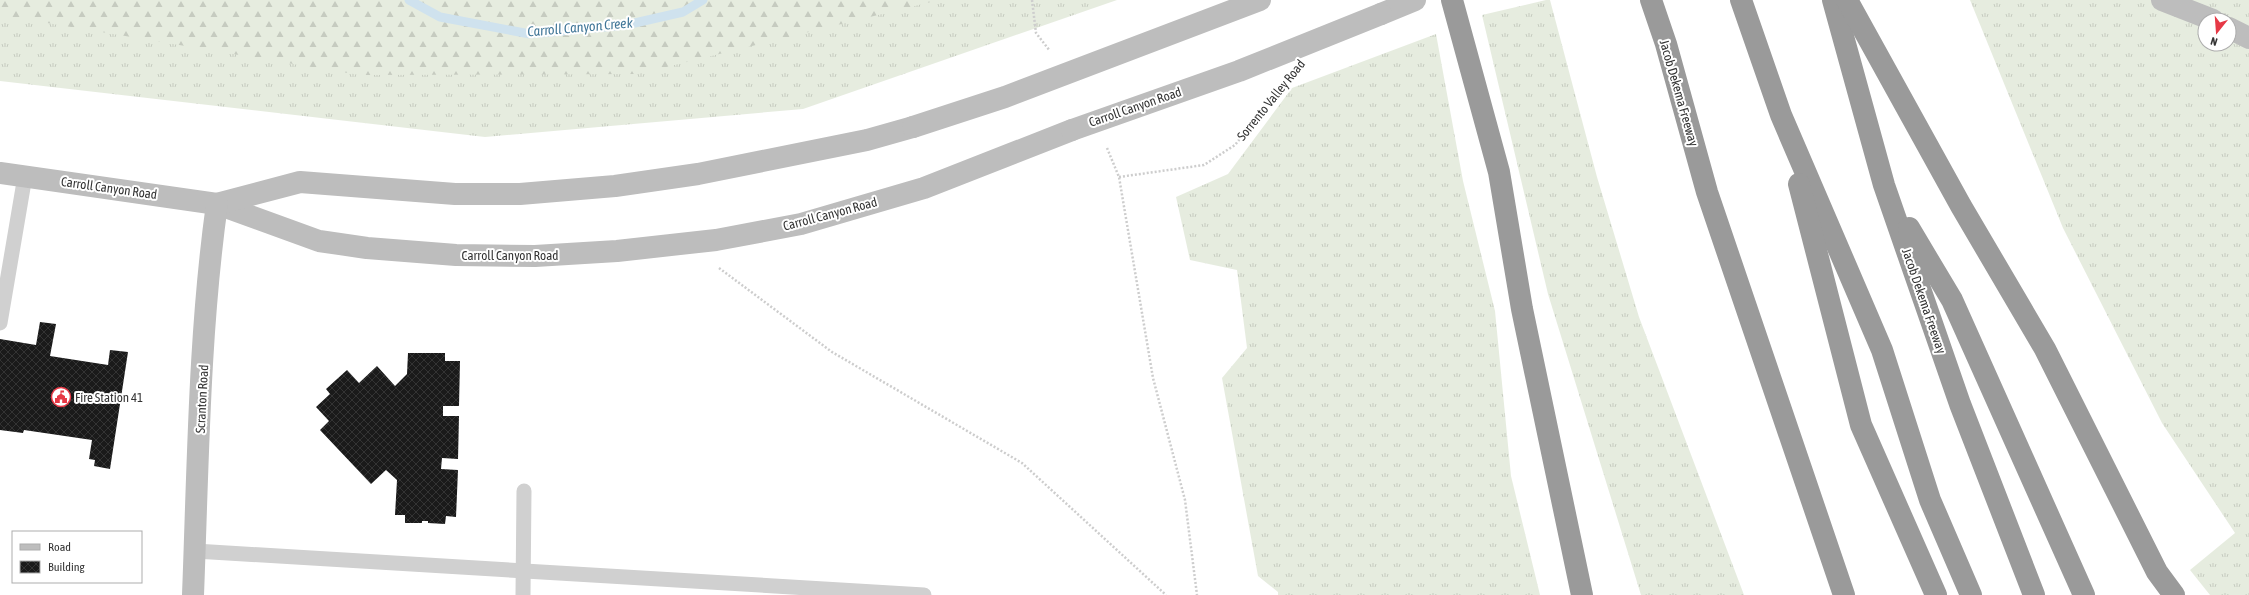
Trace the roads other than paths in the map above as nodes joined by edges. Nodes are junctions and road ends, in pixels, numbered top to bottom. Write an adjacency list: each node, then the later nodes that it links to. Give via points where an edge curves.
1 (1260, 0): 16 (main road, Carroll Canyon Road, bridge, via 1005,97 913,127 867,140 706,172 615,186 520,194 455,194 300,182)
2 (1415, 0): 16 (main road, Carroll Canyon Road, bridge, via 1239,71 1086,124 924,188 801,224 617,251 534,256 456,255 367,248 319,241)
3 (1452, 0): 24 (highway, via 1499,172 1522,308)
4 (1651, 0): 25 (highway, Jacob Dekema Freeway, via 1666,44 1707,192)
5 (1741, 0): 12 (highway)
6 (1833, 0): 15 (highway, Jacob Dekema Freeway)
7 (1847, 0): 30 (highway, via 1961,206 2045,349 2157,572)
8 (2162, 0): 9 (main road)
9 (2197, 14)
10 (2237, 32): 11 (main road)
11 (2249, 38)
12 (1781, 115): 26 (highway, via 1862,425); 27 (highway, via 1882,350 1930,500)
13 (0, 173): 14 (main road, Carroll Canyon Road)
14 (25, 176): 16 (main road, Carroll Canyon Road); 17 (lane)
15 (1884, 185): 28 (highway, Jacob Dekema Freeway, via 1960,404); 29 (highway, via 1952,300)
16 (217, 204): 19 (main road, Scranton Road, via 205,319)
17 (0, 322)
18 (524, 491): 20 (lane)
19 (195, 551): 20 (lane); 21 (main road, Scranton Road)
20 (523, 571): 22 (lane); 23 (lane)
21 (193, 595)
22 (523, 595)
23 (924, 595)
24 (1582, 595)
25 (1844, 595)
26 (1936, 595)
27 (1971, 595)
28 (2034, 595)
29 (2084, 595)
30 (2174, 595)

